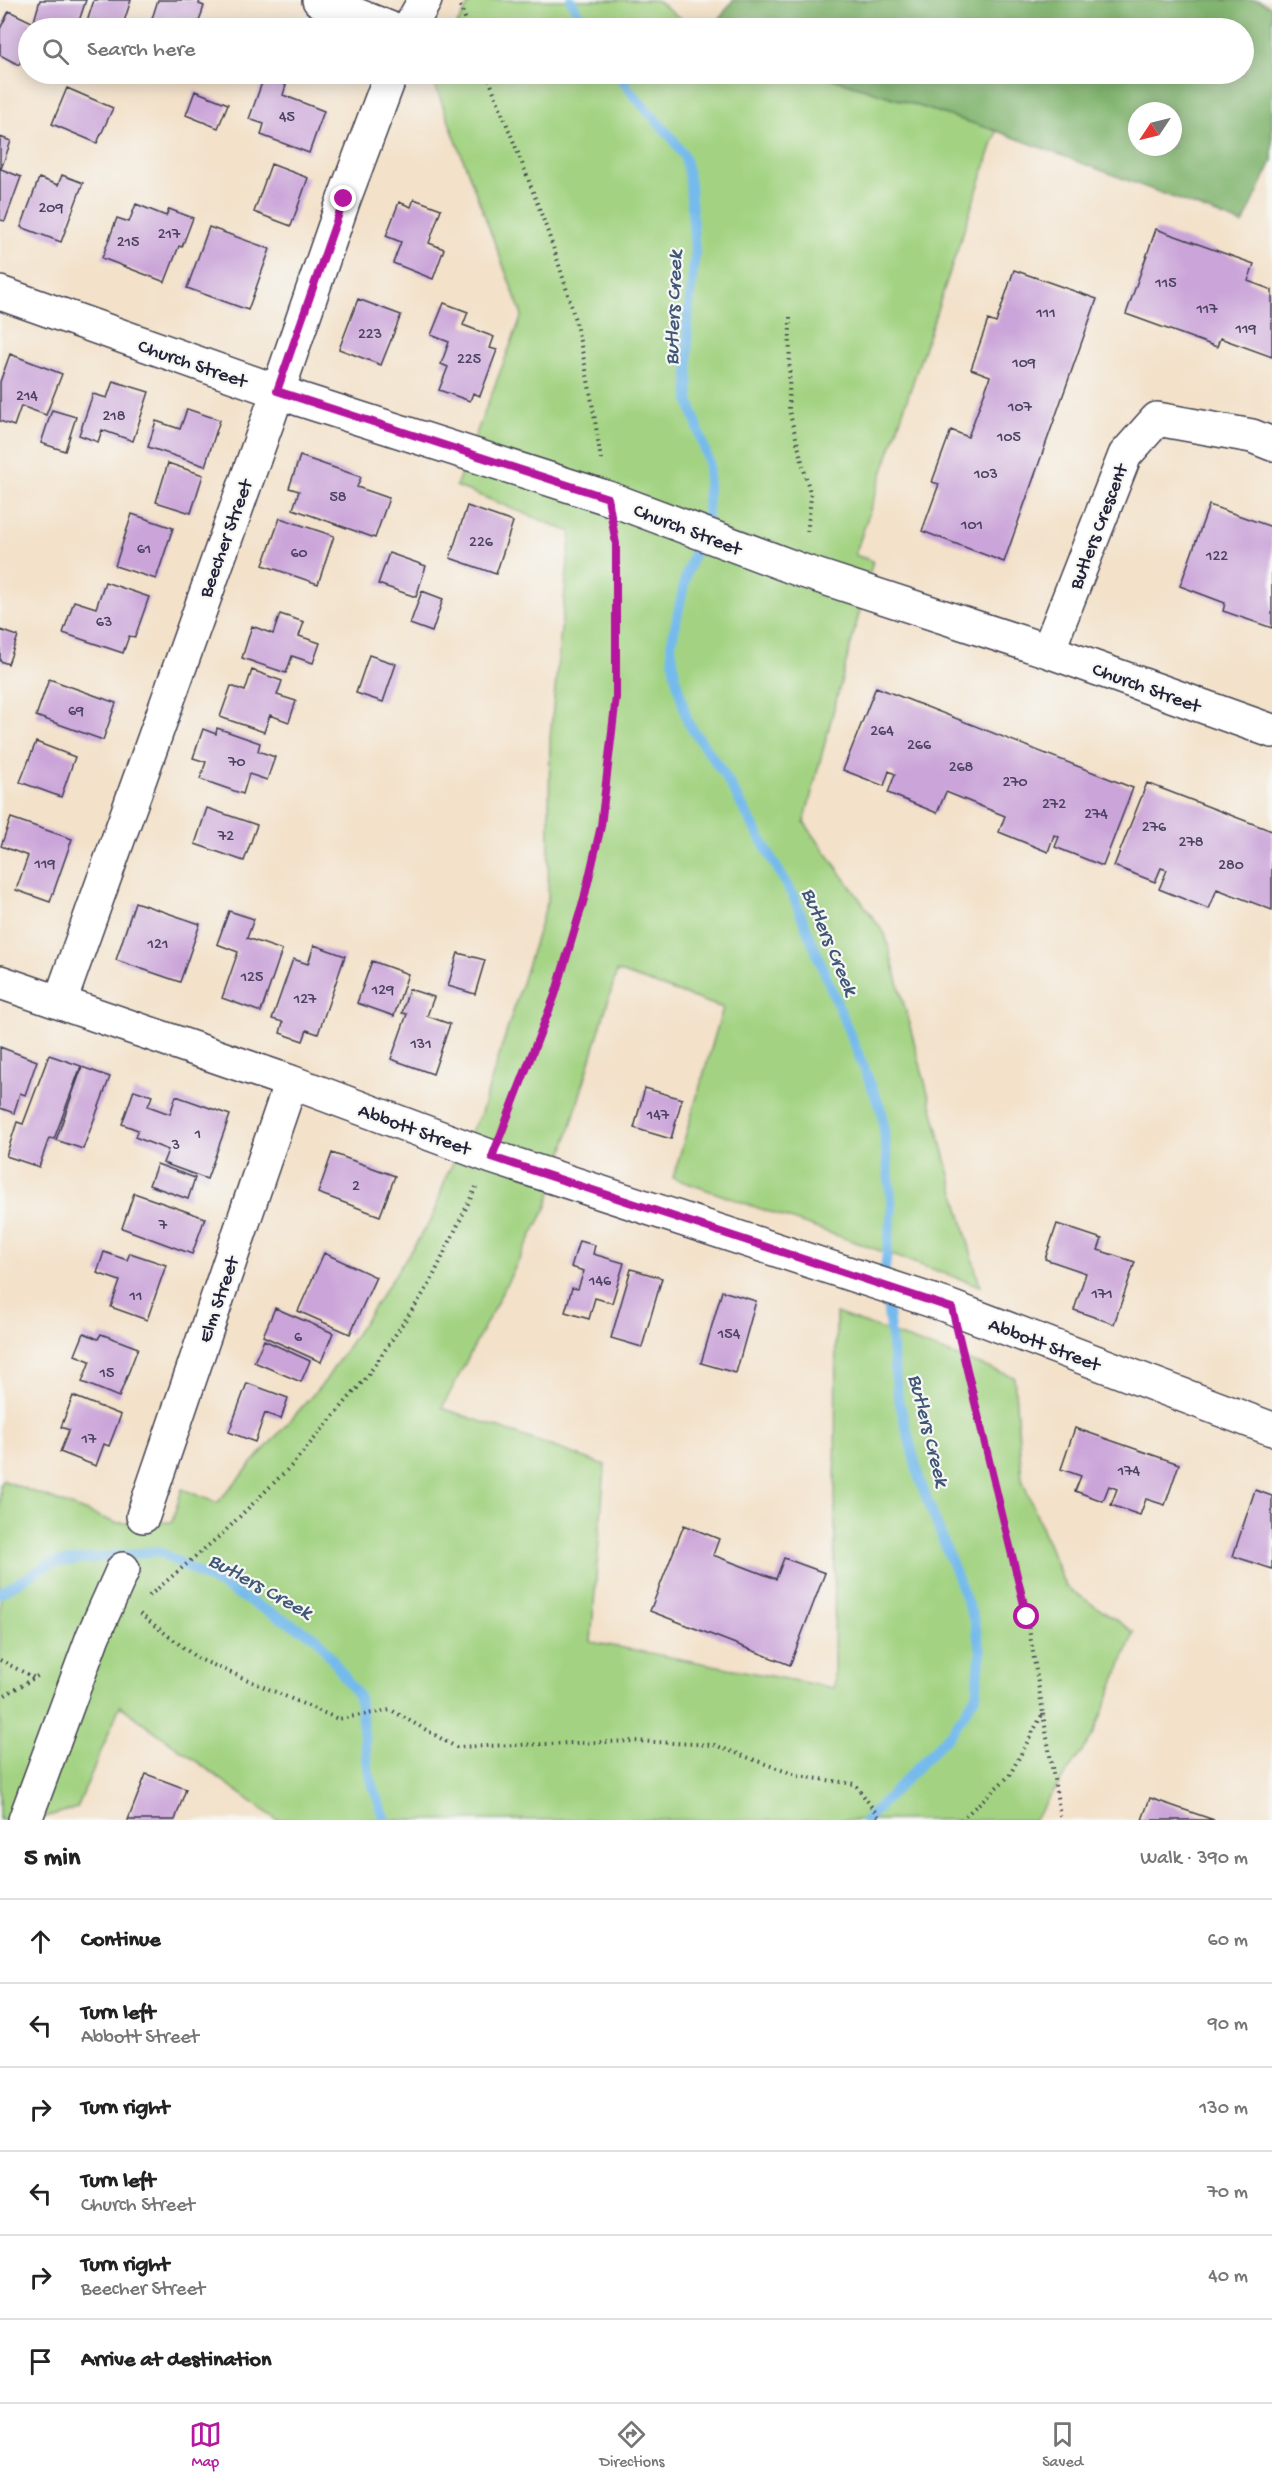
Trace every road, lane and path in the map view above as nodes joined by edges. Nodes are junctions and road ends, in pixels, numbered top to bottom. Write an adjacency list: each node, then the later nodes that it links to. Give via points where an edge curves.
1 (319, 0): 4 (street)
2 (425, 0): 5 (street)
3 (457, 0): 6 (path)
4 (364, 18)
5 (415, 18)
6 (465, 18)
7 (387, 84): 11 (street, Beecher Street)
8 (491, 84): 13 (path, via 569,297 587,373)
9 (0, 294): 11 (street, Church Street)
10 (790, 317): 14 (path, via 789,410 811,497)
11 (277, 391): 13 (street, Church Street); 18 (street, Beecher Street)
12 (1272, 444): 15 (street, Butlers Crescent, via 1252,436 1157,419 1125,455)
13 (608, 498): 14 (street, Church Street); 20 (path, via 616,544 616,697 601,826 555,995)
14 (803, 571): 15 (street, Church Street)
15 (1048, 651): 16 (street, Church Street)
16 (1272, 731)
17 (0, 982): 18 (street, Abbott Street)
18 (60, 1002): 19 (street, Abbott Street)
19 (291, 1082): 20 (street, Abbott Street); 23 (street, Elm Street)
20 (492, 1157): 21 (street, Abbott Street); 25 (path, via 429,1284 366,1378 291,1466)
21 (948, 1306): 22 (street, Abbott Street); 29 (path, via 1027,1617)
22 (1272, 1429)
23 (143, 1516)
24 (123, 1569): 30 (street, via 93,1636)
25 (162, 1587)
26 (132, 1608): 31 (path, via 197,1658 338,1719 391,1710 456,1747 634,1741 714,1745 798,1776 855,1784)
27 (0, 1660): 28 (path)
28 (35, 1678)
29 (1043, 1713): 32 (path, via 1009,1776); 33 (path)
30 (25, 1820)
31 (881, 1820)
32 (961, 1820)
33 (1061, 1820)

